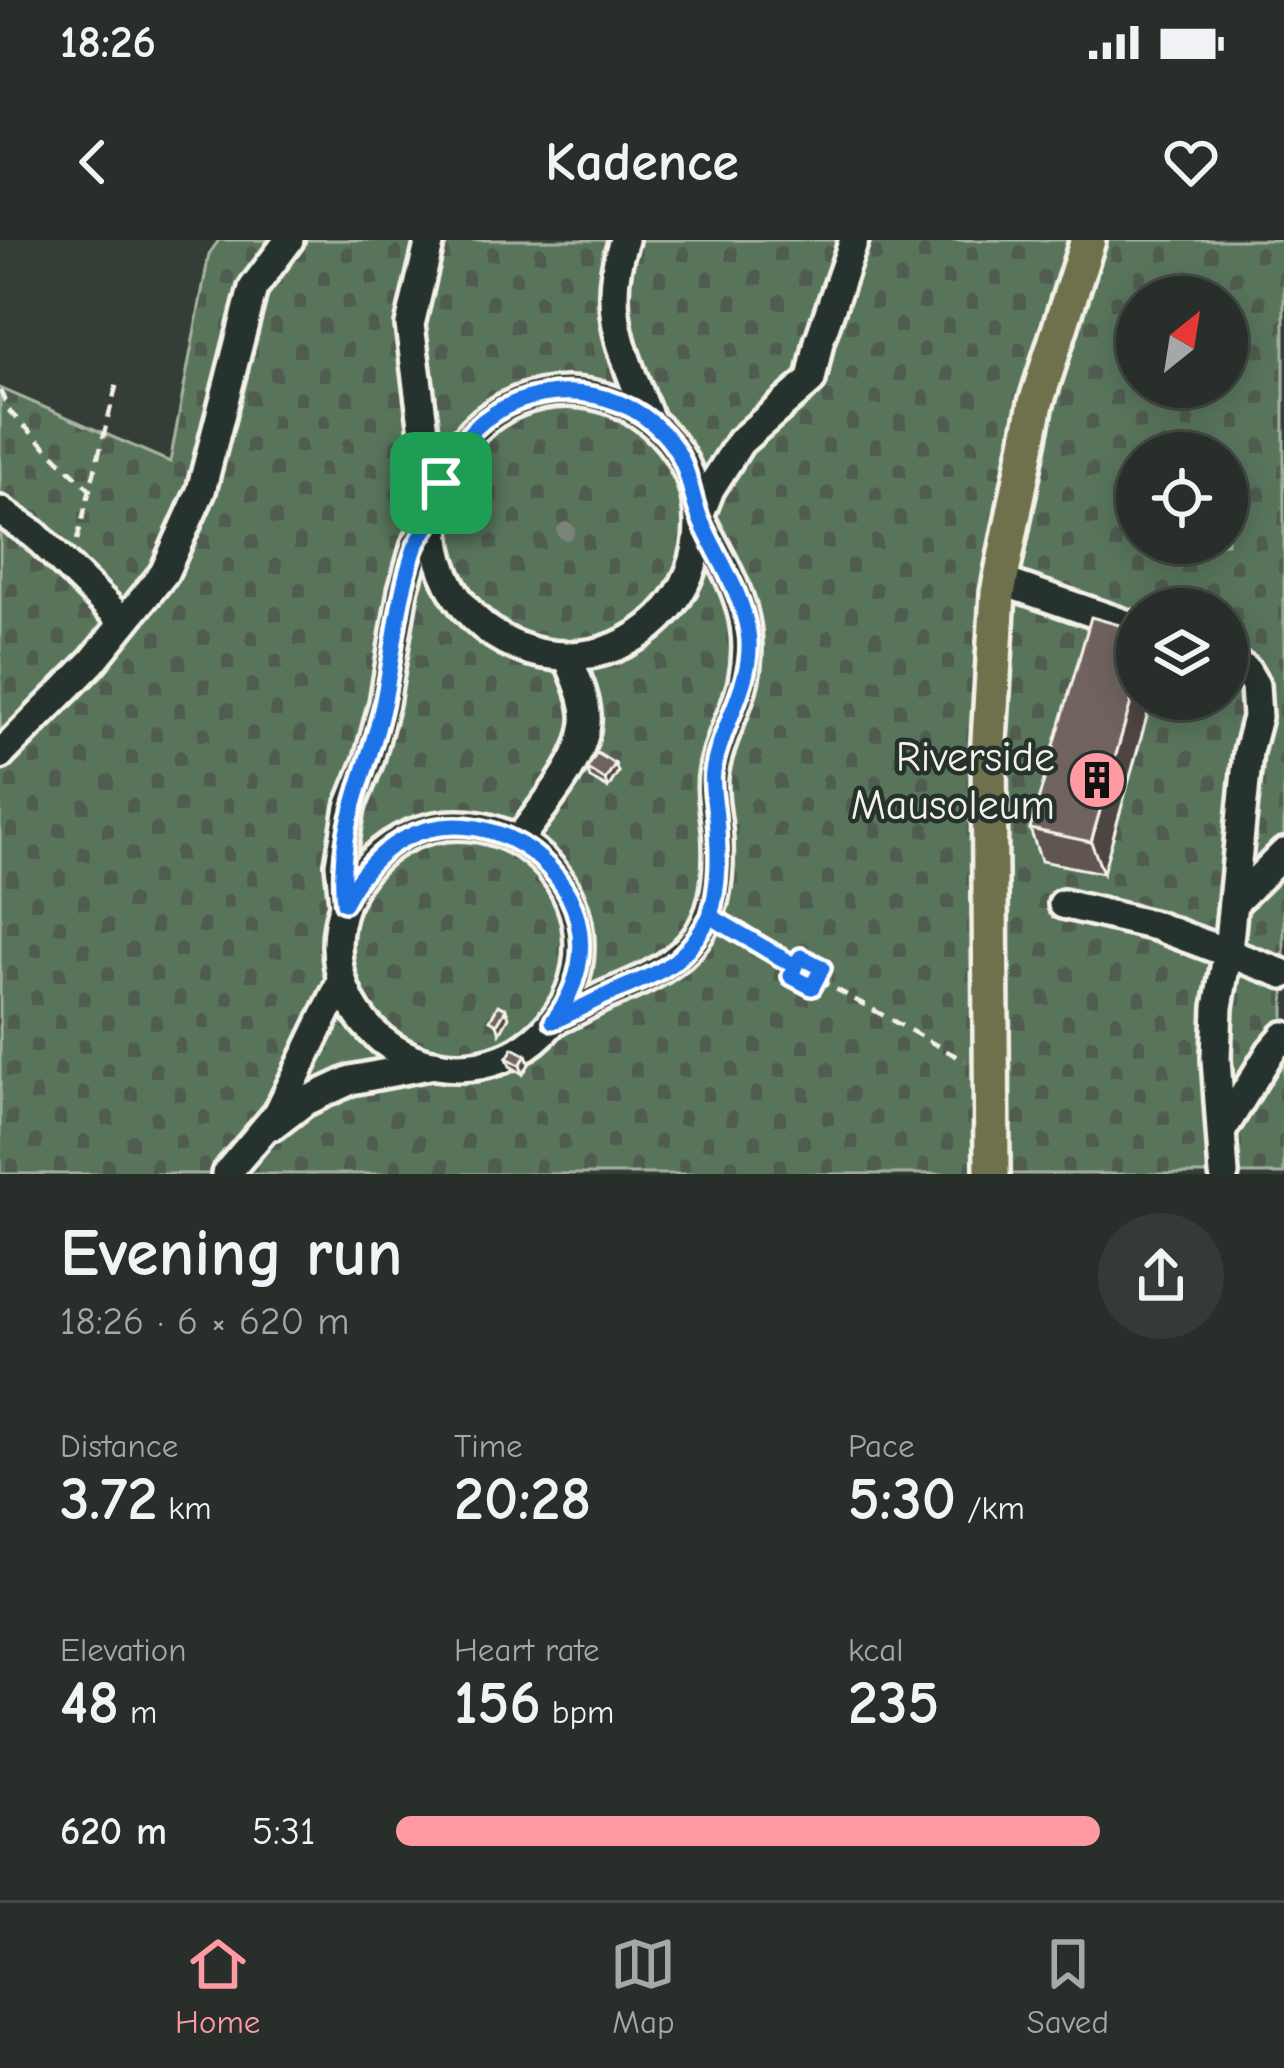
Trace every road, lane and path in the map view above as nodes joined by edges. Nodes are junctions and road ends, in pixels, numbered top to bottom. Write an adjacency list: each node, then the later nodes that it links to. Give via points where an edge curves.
1 (289, 240): 16 (lane, via 253,288 201,491 164,573)
2 (430, 240): 11 (lane, via 410,325)
3 (624, 240): 8 (lane, via 612,279 614,314)
4 (1088, 240): 14 (main road, via 1036,403)
5 (850, 242): 12 (lane, via 811,380 740,442)
6 (117, 383): 9 (path)
7 (0, 391): 9 (path, via 10,412)
8 (650, 421): 11 (lane, via 594,394 538,394 508,405 454,454); 12 (lane, via 684,461)
9 (91, 491): 13 (path)
10 (0, 511): 13 (lane)
11 (434, 515): 17 (lane, via 442,570 478,622 540,654); 24 (lane, via 416,545 384,703 350,807 340,863)
12 (699, 517): 17 (lane, via 689,576 669,609 620,646); 27 (lane, via 734,580 749,638 712,775 718,843)
13 (71, 569): 16 (lane)
14 (1000, 581): 15 (lane); 40 (main road, via 989,741)
15 (1116, 621)
16 (124, 622): 21 (lane)
17 (568, 656): 22 (lane, via 586,722 577,753)
18 (1248, 672): 20 (lane)
19 (1248, 676): 26 (lane, via 1256,685 1256,717)
20 (1284, 697)
21 (0, 755)
22 (518, 841): 24 (lane, via 483,827 426,828 376,856); 33 (lane, via 550,868 578,926 577,970)
23 (1284, 853): 26 (lane)
24 (344, 903): 32 (lane, via 337,932)
25 (1063, 904): 28 (lane)
26 (1233, 904): 28 (lane)
27 (710, 916): 29 (path); 33 (lane, via 682,957)
28 (1228, 951): 30 (lane); 37 (lane, via 1216,1058)
29 (796, 967): 31 (path, via 791,976 809,986); 31 (path, via 803,957 823,969)
30 (1284, 974)
31 (818, 979): 35 (path)
32 (342, 980): 36 (lane, via 377,1036); 38 (lane)
33 (553, 1021): 36 (lane, via 493,1062)
34 (1284, 1036): 37 (lane)
35 (964, 1060)
36 (434, 1064): 38 (lane, via 351,1080)
37 (1223, 1129): 41 (lane)
38 (261, 1135): 39 (lane)
39 (226, 1174)
40 (992, 1174)
41 (1224, 1174)

